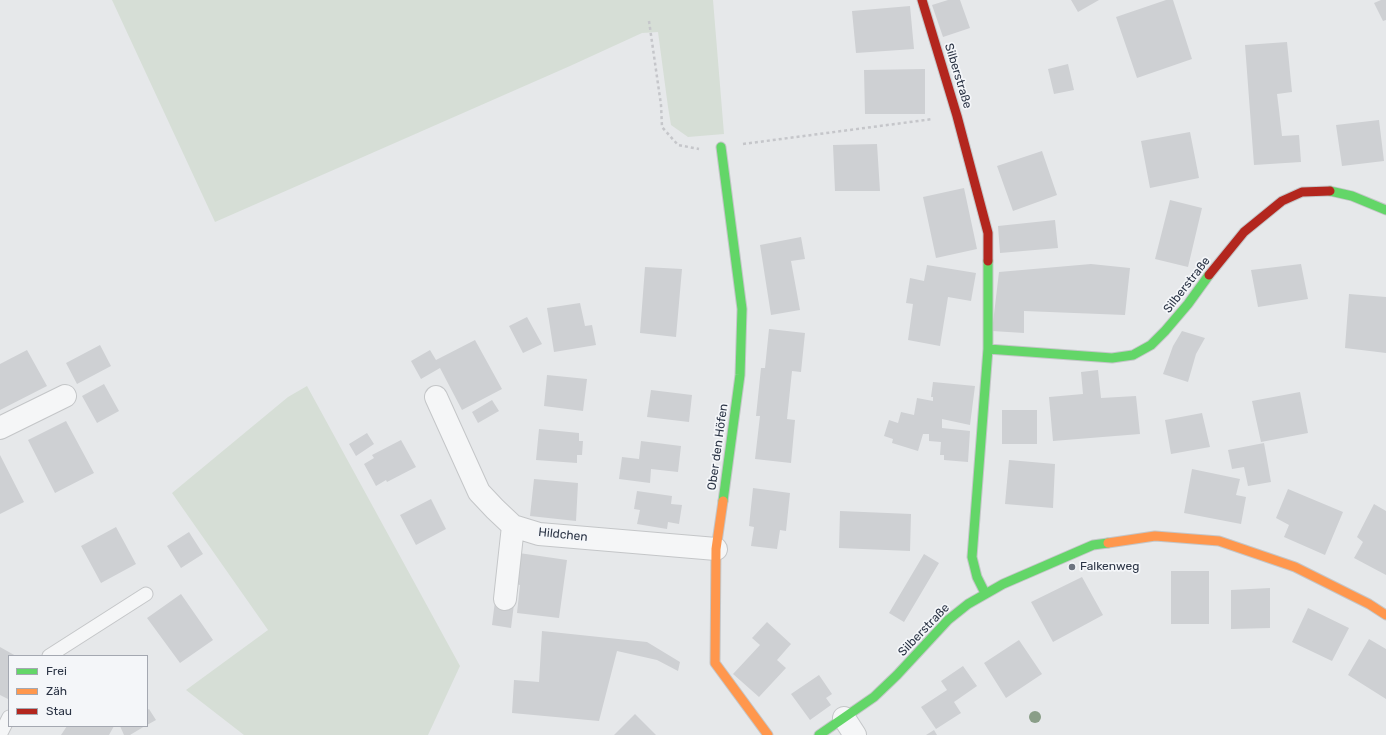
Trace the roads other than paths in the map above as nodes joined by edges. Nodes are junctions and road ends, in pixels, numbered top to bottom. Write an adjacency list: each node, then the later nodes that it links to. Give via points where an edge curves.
1 (922, 0): 4 (street, Silberstraße, via 957,116 988,233)
2 (721, 147): 9 (street, Ober den Höfen, via 742,309 740,376)
3 (1386, 210): 4 (street, Silberstraße, via 1352,196 1328,191 1302,192 1282,201 1244,232 1165,331 1151,345 1132,355 1112,358)
4 (988, 349): 10 (street, Silberstraße, via 972,557 977,577)
5 (65, 396): 7 (street)
6 (436, 397): 8 (street, Hildchen, via 479,492 494,510)
7 (0, 428)
8 (513, 526): 9 (street, Hildchen, via 539,534); 12 (street)
9 (716, 549): 18 (street, Ober den Höfen, via 715,663)
10 (985, 593): 13 (street, via 1093,545 1155,536 1219,541 1234,546 1295,567); 16 (street, Silberstraße, via 948,620 874,697)
11 (146, 594): 14 (lane)
12 (505, 599)
13 (1386, 615)
14 (51, 655)
15 (8, 719): 17 (lane)
16 (849, 727): 19 (street, Silberstraße)
17 (0, 735)
18 (768, 735)
19 (819, 735)

